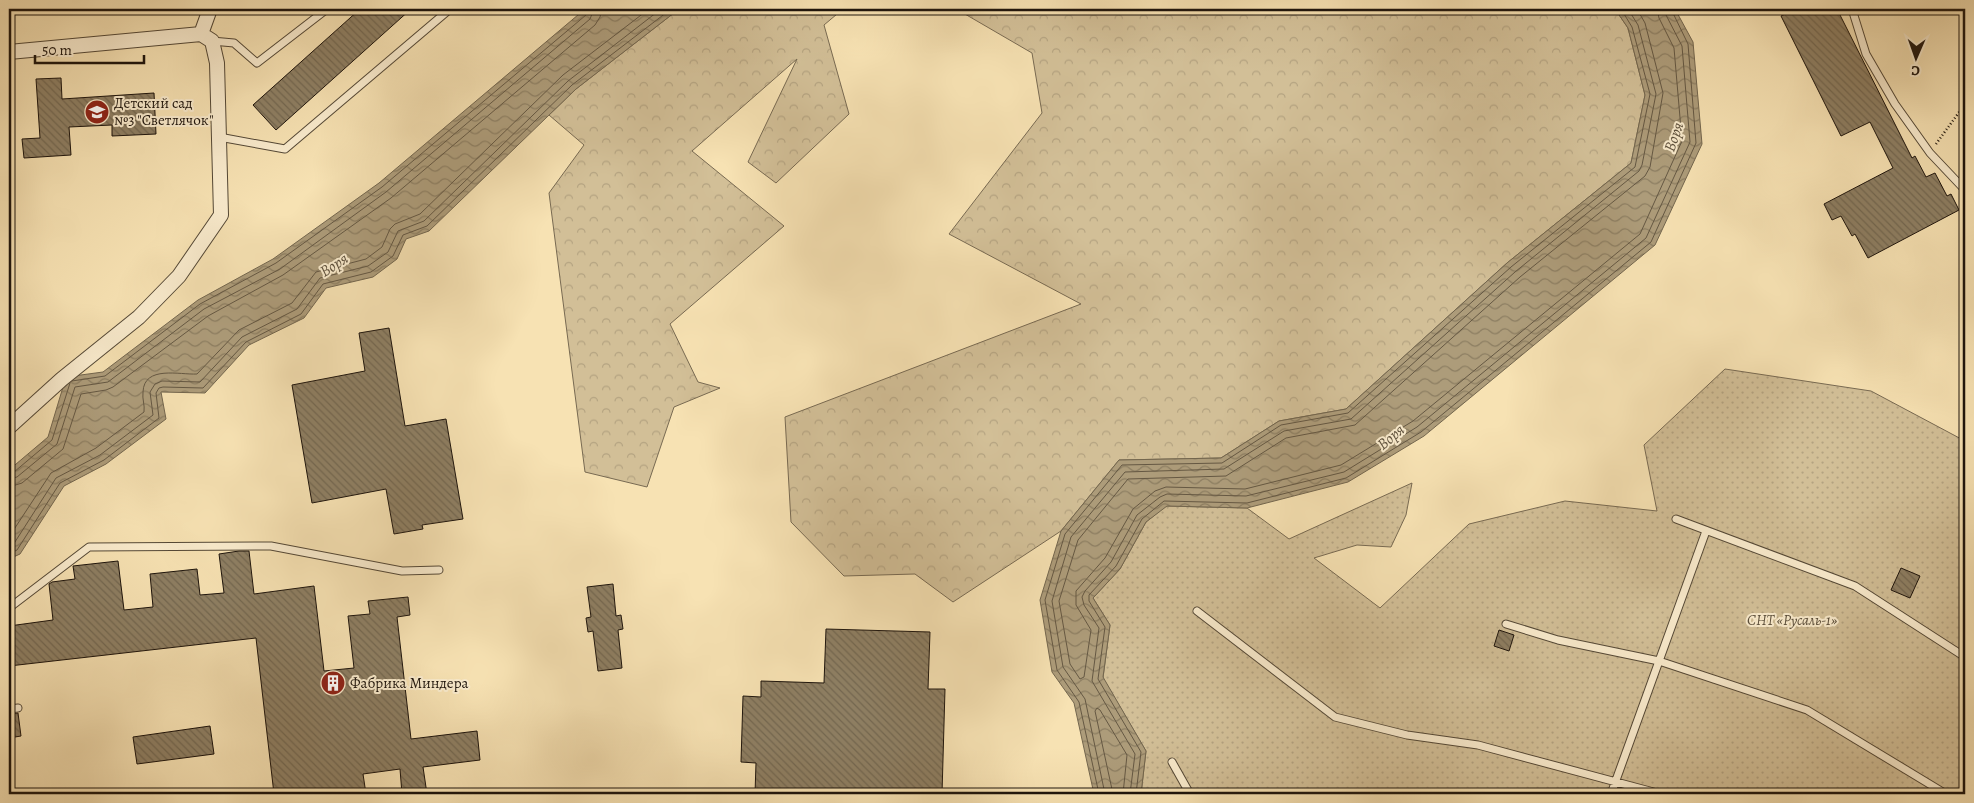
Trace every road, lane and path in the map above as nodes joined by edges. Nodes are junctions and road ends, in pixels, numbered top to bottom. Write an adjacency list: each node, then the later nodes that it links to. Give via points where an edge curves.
1 (210, 9): 5 (street)
2 (327, 9): 5 (lane, via 257,63 234,43)
3 (450, 9): 8 (lane, via 285,149)
4 (1852, 9): 9 (lane, via 1866,54 1895,104)
5 (207, 38): 6 (street); 8 (street, via 217,63)
6 (9, 52)
7 (1965, 104): 9 (path)
8 (219, 137): 11 (street, via 221,215 179,276 139,317)
9 (1930, 152): 10 (lane)
10 (1965, 190)
11 (9, 427)
12 (1676, 519): 13 (lane)
13 (1706, 531): 18 (lane, via 1855,586); 19 (lane)
14 (439, 570): 15 (lane, via 402,571 271,546 89,547)
15 (9, 608)
16 (1198, 610): 23 (lane, via 1335,717 1407,735 1478,745)
17 (1506, 624): 19 (lane, via 1558,640)
18 (1965, 657)
19 (1659, 661): 23 (lane); 27 (lane, via 1807,710)
20 (18, 708): 21 (lane)
21 (9, 709)
22 (1172, 762): 24 (lane)
23 (1615, 782): 25 (lane); 26 (lane)
24 (1190, 794)
25 (1611, 794)
26 (1661, 794)
27 (1946, 794)

